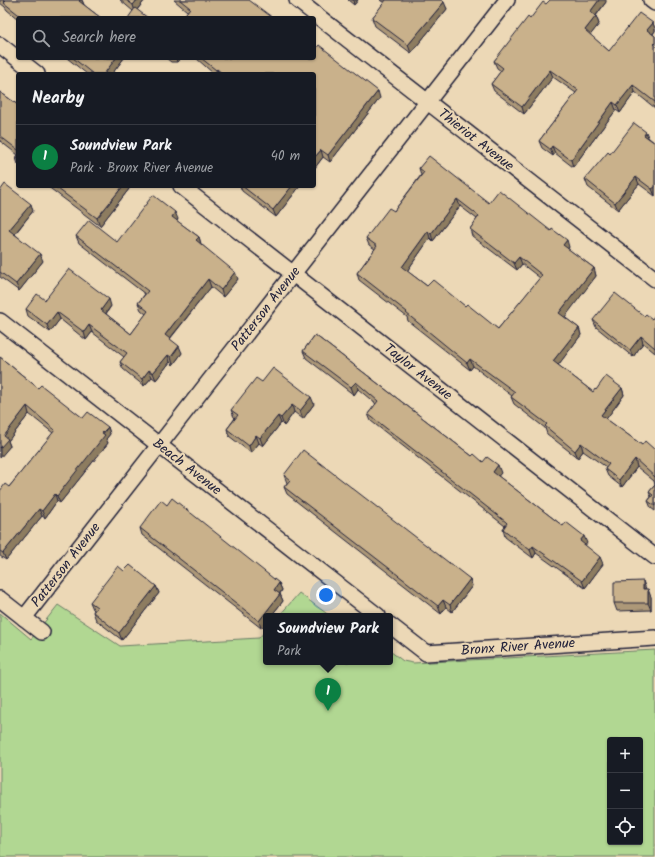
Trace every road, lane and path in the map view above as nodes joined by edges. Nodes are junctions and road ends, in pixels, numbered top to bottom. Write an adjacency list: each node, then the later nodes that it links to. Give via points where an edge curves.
1 (297, 0): 9 (street, Thieriot Avenue)
2 (507, 0): 9 (street, Patterson Avenue)
3 (651, 0): 4 (street)
4 (655, 3)
5 (0, 45): 6 (street)
6 (16, 58)
7 (19, 60): 8 (street)
8 (34, 72)
9 (428, 102): 11 (street, Patterson Avenue); 12 (street, Thieriot Avenue)
10 (184, 188): 11 (street, Taylor Avenue)
11 (294, 274): 14 (street, Patterson Avenue); 15 (street, Taylor Avenue)
12 (655, 279)
13 (0, 321): 14 (street, Beach Avenue)
14 (159, 445): 17 (street, Beach Avenue); 18 (street, Patterson Avenue)
15 (655, 557)
16 (0, 599): 18 (street)
17 (375, 613)
18 (24, 618): 20 (street)
19 (393, 627): 21 (street, Bronx River Avenue, via 426,654)
20 (42, 632)
21 (655, 638)

